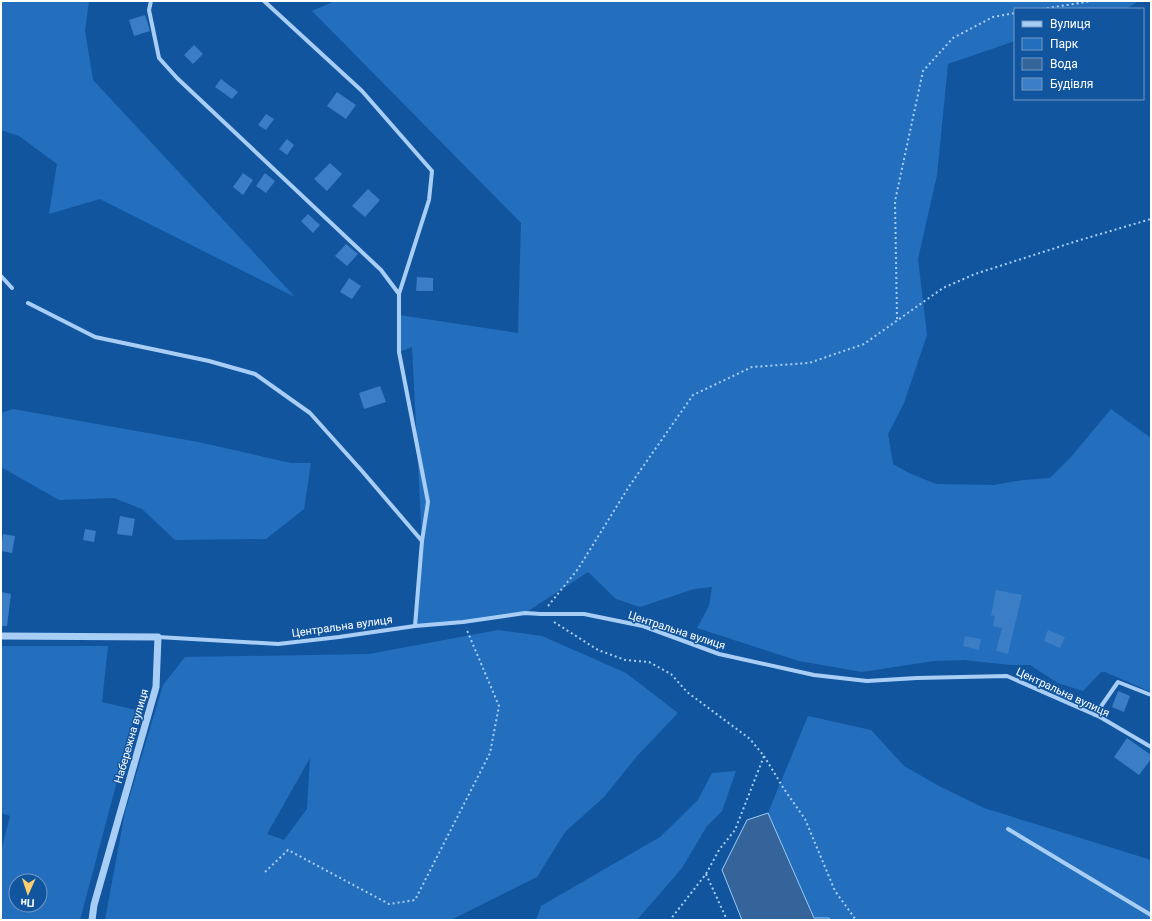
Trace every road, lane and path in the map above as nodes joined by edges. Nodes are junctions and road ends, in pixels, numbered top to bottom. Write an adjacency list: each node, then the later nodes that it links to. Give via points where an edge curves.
1 (151, 1): 9 (street, via 149,10 159,58 177,78 354,243 381,270)
2 (264, 1): 9 (street, via 362,91 432,171 429,200)
3 (1092, 1): 4 (path)
4 (1048, 8)
5 (1014, 13): 11 (path, via 993,17 953,38 923,71 895,201)
6 (1151, 219): 11 (path, via 975,274 943,288)
7 (1, 276): 8 (street)
8 (12, 288)
9 (399, 294): 12 (street, via 400,352 428,502)
10 (28, 303): 12 (street, via 95,337 209,361 255,374 310,413)
11 (897, 320): 13 (path, via 864,344 809,363 752,367 693,395 628,488 578,569)
12 (422, 541): 15 (street)
13 (541, 614): 14 (street, Центральна вулиця, via 525,613); 19 (street, Центральна вулиця, via 584,614 643,626 718,654 814,675 867,682 1007,676); 21 (path, via 598,650 625,660 649,662 671,674 687,692 750,739)
14 (463, 622): 15 (street, Центральна вулиця); 23 (path, via 499,706 490,753 415,900 389,904 288,850)
15 (415, 626): 17 (street, Центральна вулиця, via 278,644)
16 (1, 636): 17 (street)
17 (158, 637): 26 (street, Набережна вулиця, via 156,687 94,905)
18 (1151, 695): 19 (street, via 1118,682)
19 (1095, 715): 20 (street, Центральна вулиця)
20 (1151, 747)
21 (764, 756): 24 (path, via 735,830 719,850); 29 (path, via 805,819 834,891)
22 (1008, 829): 25 (street)
23 (265, 872)
24 (706, 874): 27 (path); 28 (path)
25 (1151, 916)
26 (92, 920)
27 (670, 920)
28 (727, 920)
29 (856, 920)

